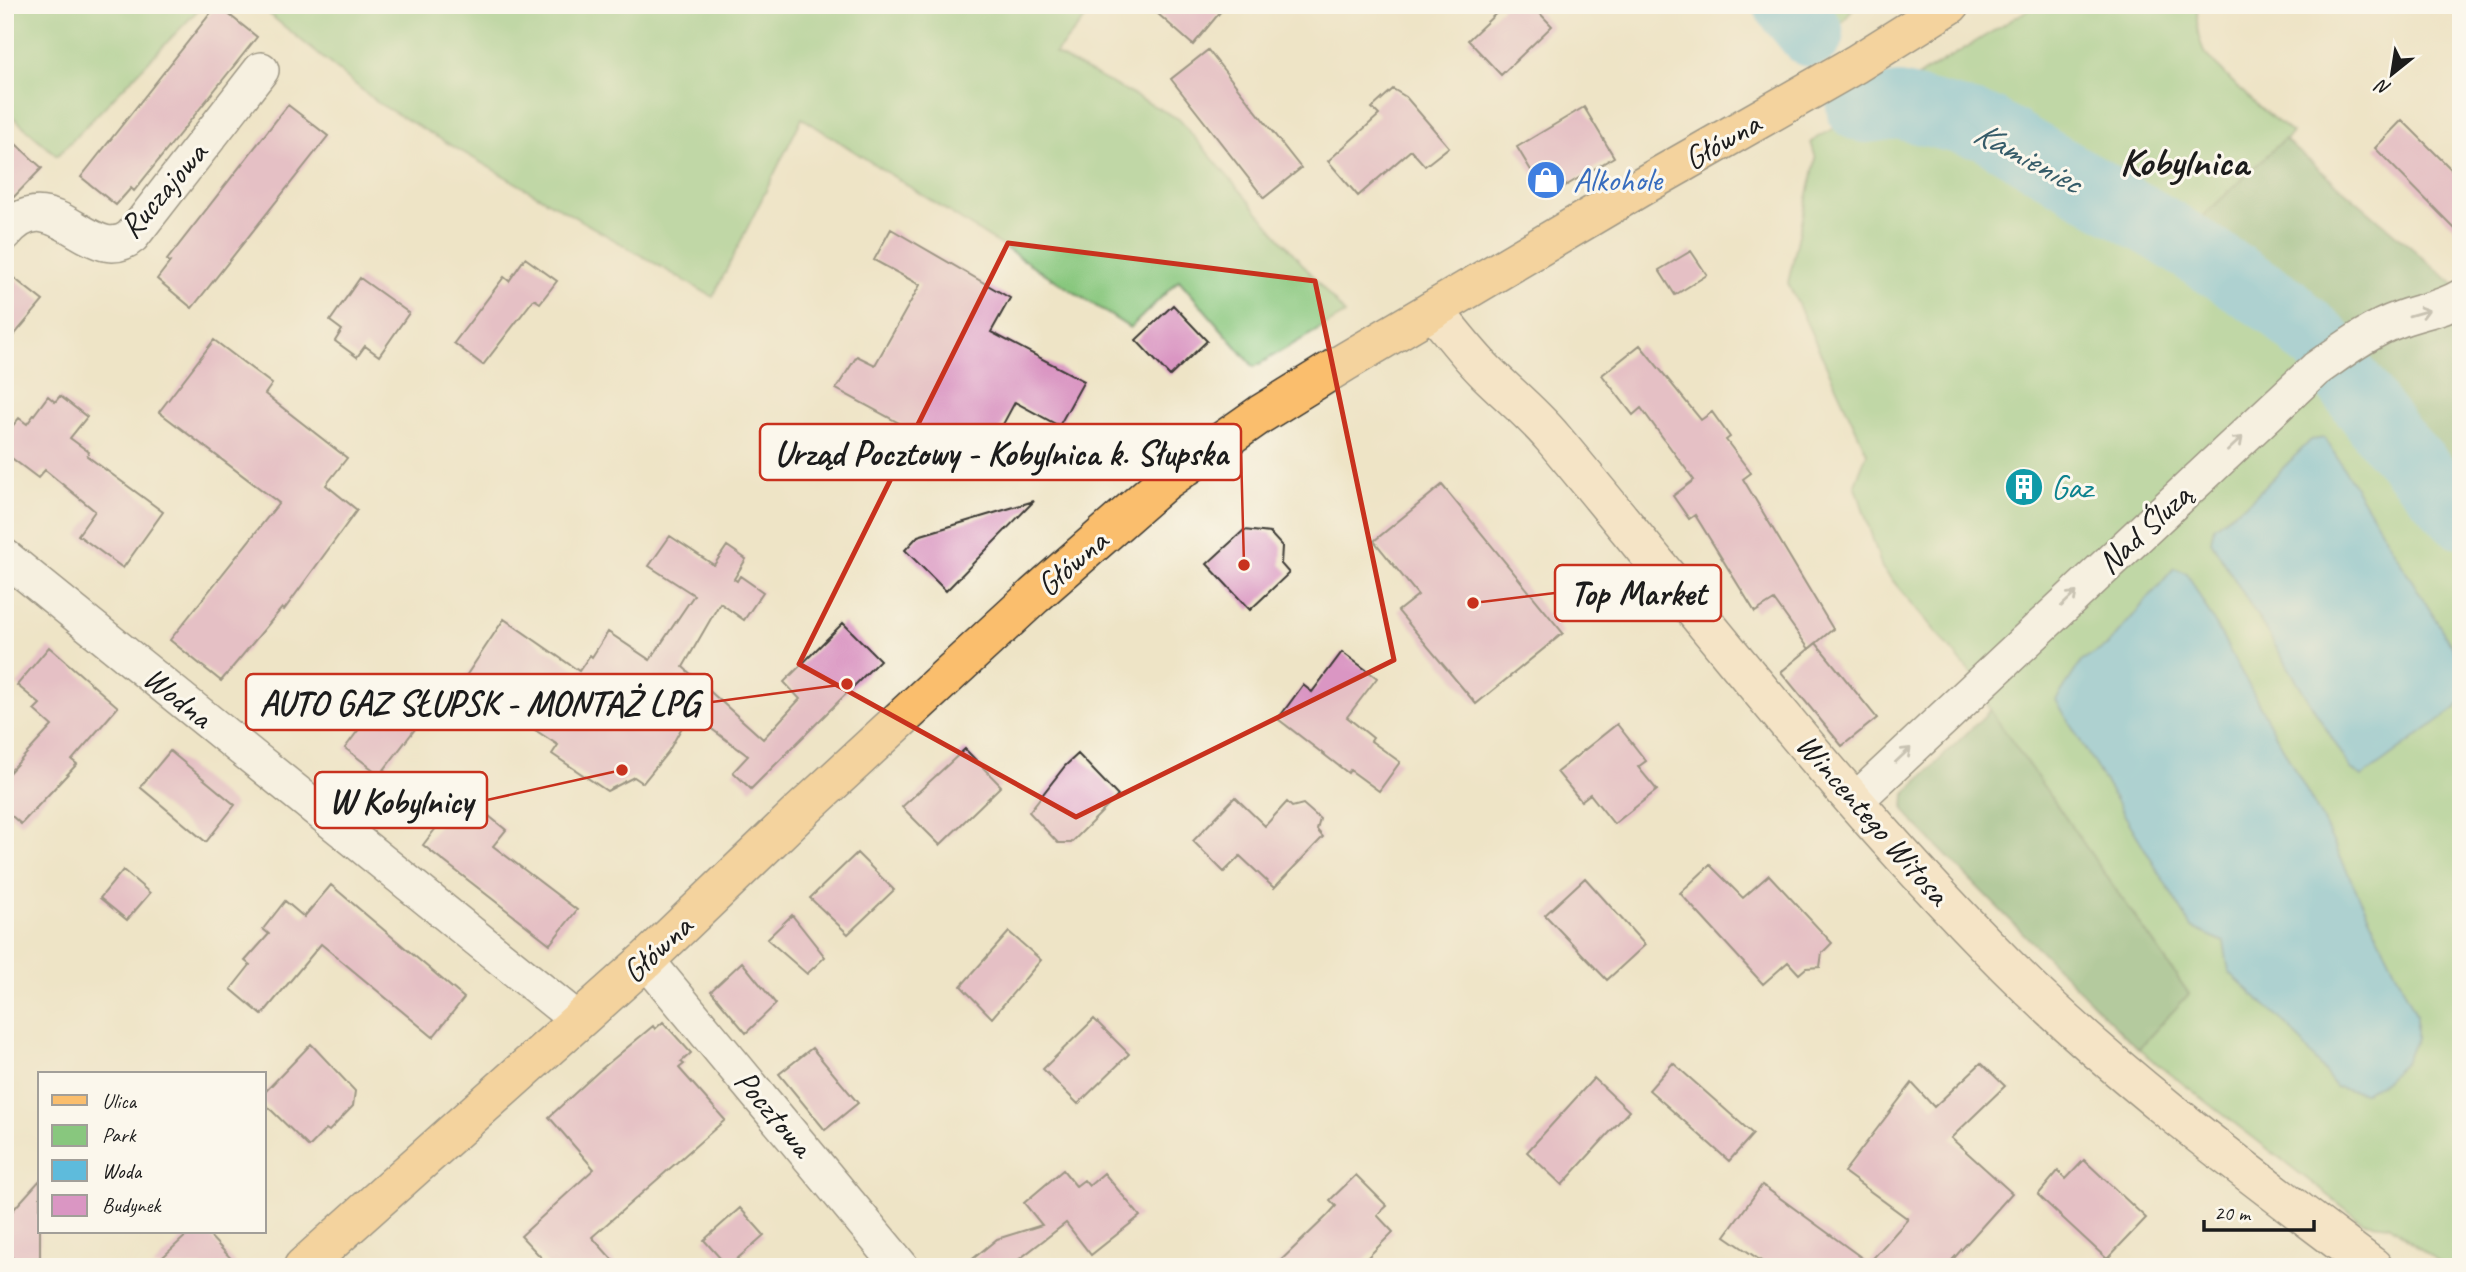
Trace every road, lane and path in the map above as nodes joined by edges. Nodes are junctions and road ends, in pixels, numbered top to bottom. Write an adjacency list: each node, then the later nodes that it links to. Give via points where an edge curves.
1 (1950, 5): 5 (main road, Główna)
2 (261, 70): 3 (street, Ruczajowa, via 124,243 110,245 45,214 19,218)
3 (5, 233)
4 (2461, 297): 7 (street, Nad Śluzą, one-way to 4, via 2316,369 2397,319)
5 (1433, 310): 7 (street, Wincentego Witosa, via 1483,369 1549,433); 8 (main road, Główna, via 1261,414 1164,482 1034,596)
6 (5, 557): 9 (street, Wodna)
7 (1854, 802): 12 (street, Wincentego Witosa, via 2009,968 2128,1076)
8 (646, 960): 9 (main road, Główna); 11 (street, Pocztowa)
9 (579, 1021): 10 (main road, Główna)
10 (303, 1267)
11 (901, 1267)
12 (2373, 1267)

